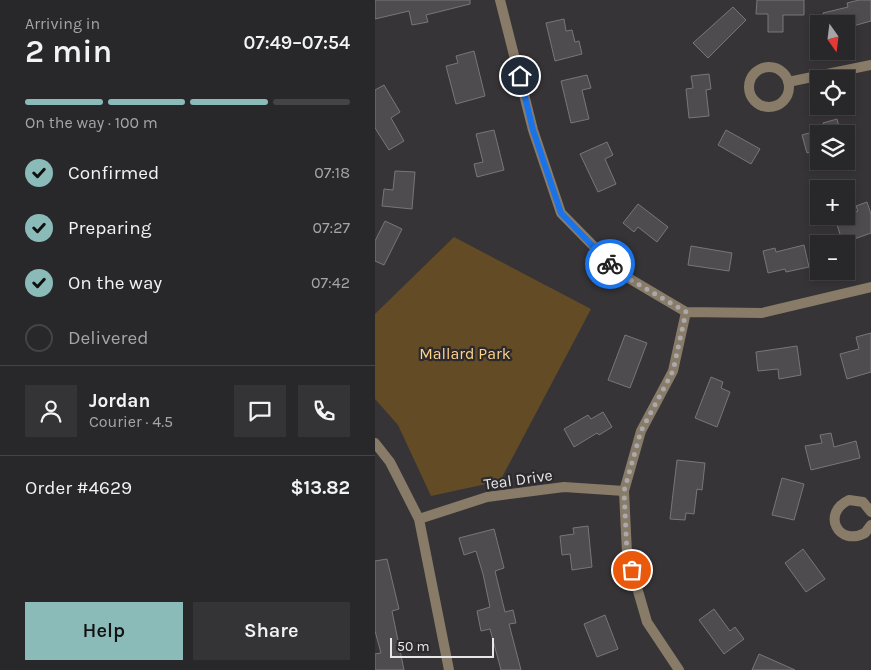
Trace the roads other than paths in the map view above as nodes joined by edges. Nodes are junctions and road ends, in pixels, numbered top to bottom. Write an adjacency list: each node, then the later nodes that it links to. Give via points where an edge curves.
1 (500, 0): 5 (street, via 533,130 561,213 619,273)
2 (871, 65): 3 (street)
3 (788, 82)
4 (871, 287): 5 (street, via 762,314)
5 (686, 312): 7 (street, via 673,371 641,431)
6 (375, 443): 9 (street, via 390,462)
7 (624, 491): 9 (street, Teal Drive, via 564,487 487,497); 12 (street, via 627,553 647,622)
8 (871, 512): 10 (street, via 863,502 849,500 837,509 835,516 838,530 851,537 865,533)
9 (419, 519): 11 (street)
10 (871, 525)
11 (449, 670)
12 (679, 670)

